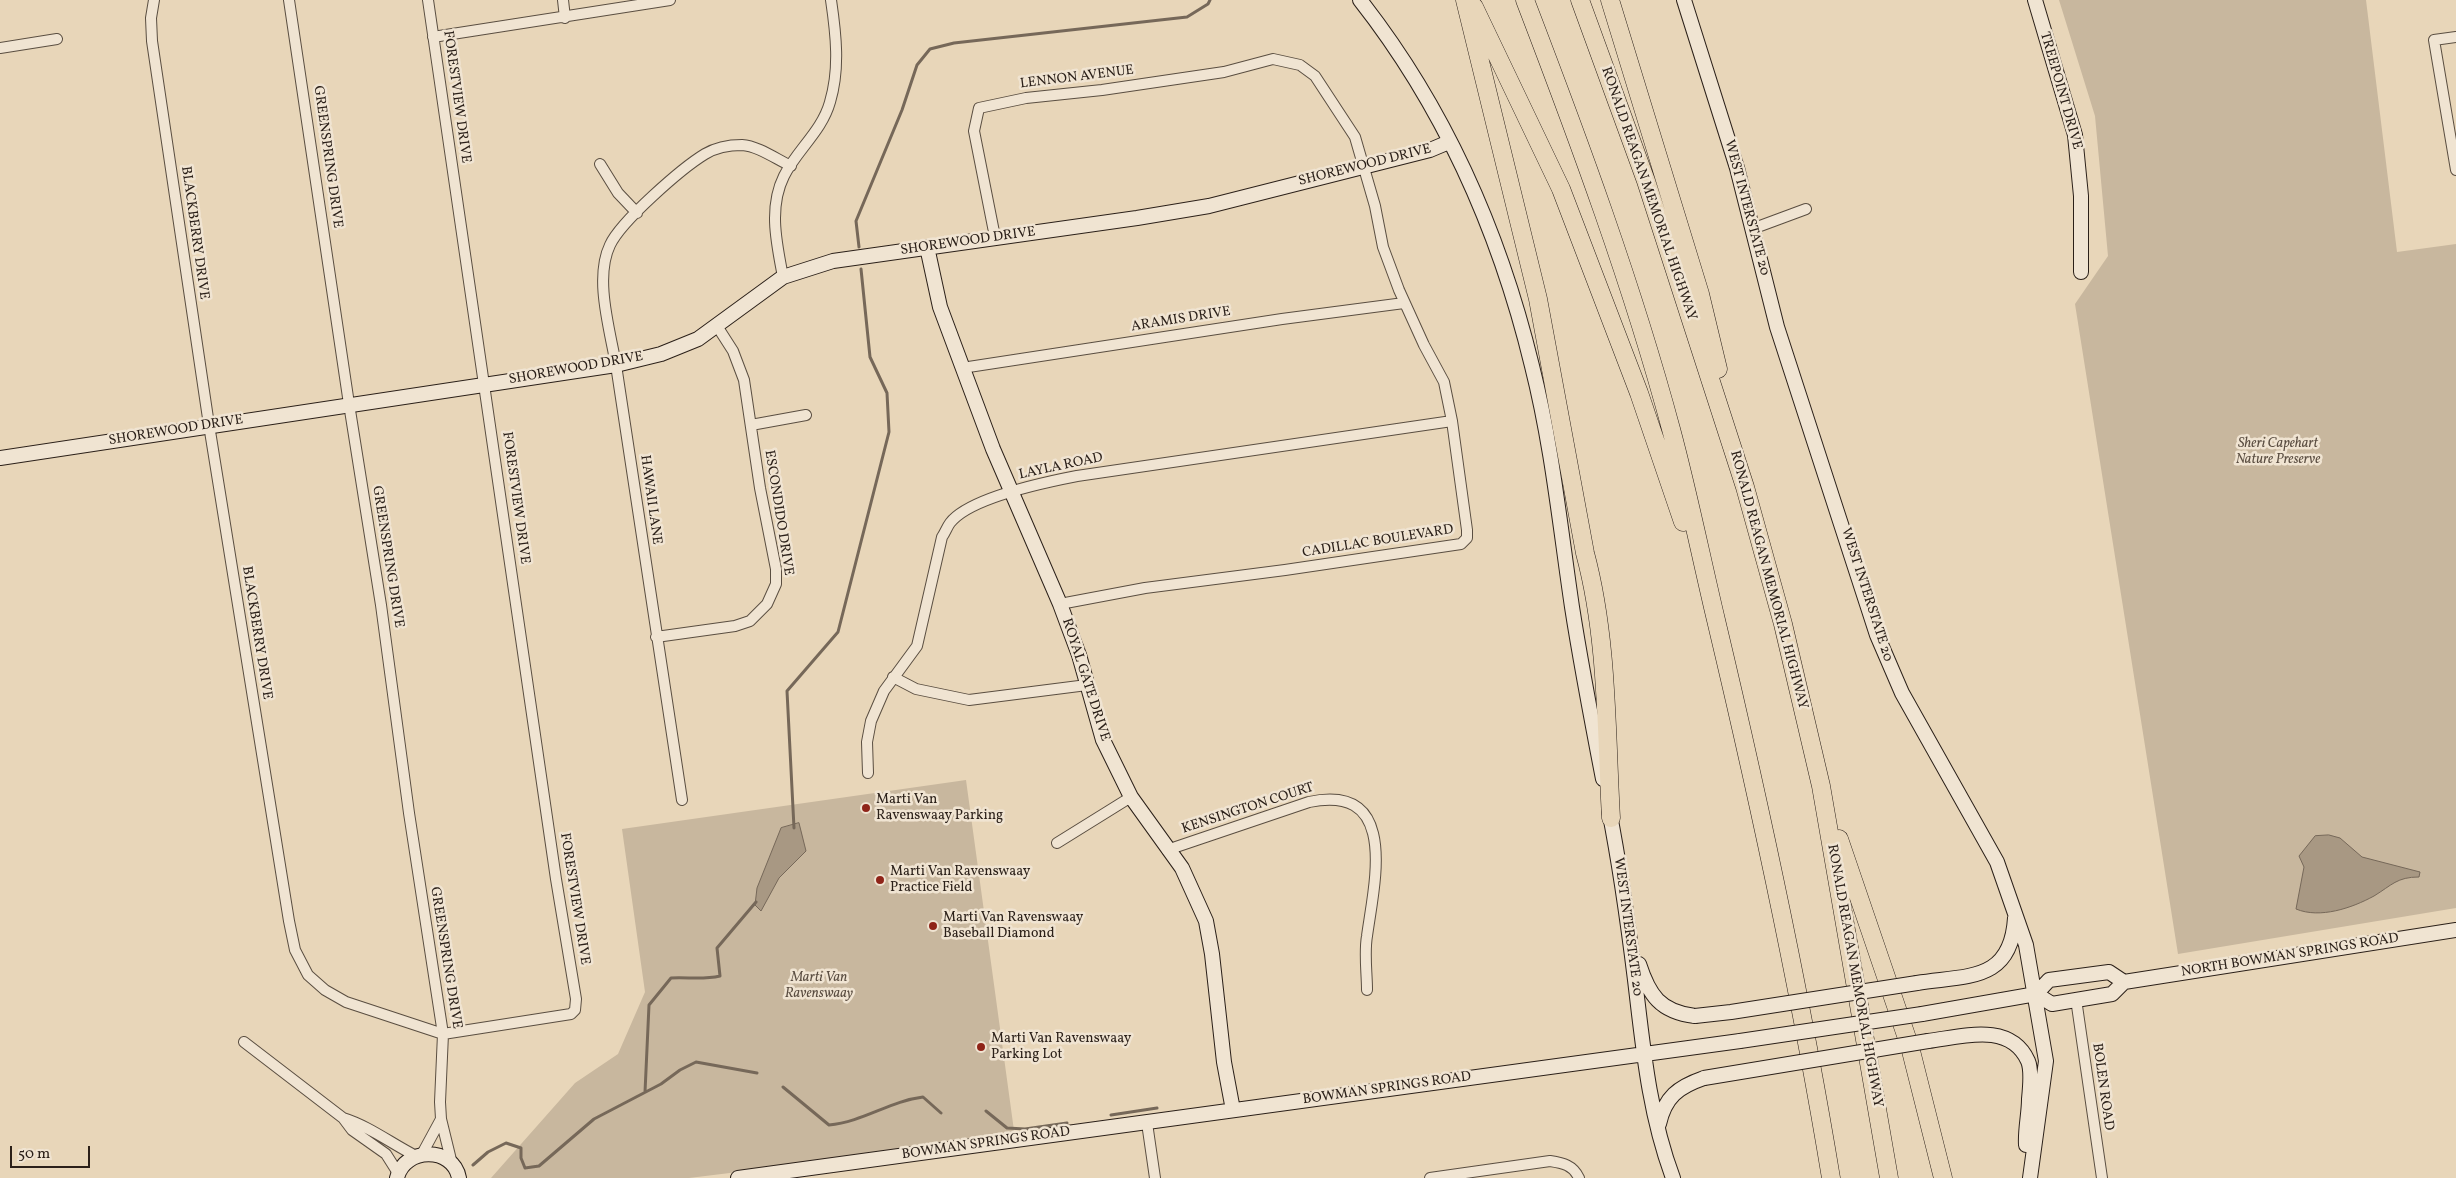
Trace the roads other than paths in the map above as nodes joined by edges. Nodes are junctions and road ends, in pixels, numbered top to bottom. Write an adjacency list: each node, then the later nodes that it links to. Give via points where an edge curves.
1 (154, 0): 41 (street, BLACKBERRY DRIVE, via 152,41)
2 (289, 0): 38 (street, GREENSPRING DRIVE)
3 (428, 0): 16 (street, FORESTVIEW DRIVE)
4 (563, 0): 15 (street)
5 (670, 0): 15 (street)
6 (830, 0): 23 (street, via 836,81 823,121)
7 (1360, 0): 21 (street, WEST INTERSTATE 20, via 1403,58)
8 (1465, 0): 55 (highway, via 1538,299 1585,553 1596,592)
9 (1469, 0): 47 (highway, via 1561,189 1640,393)
10 (1525, 0): 47 (highway, via 1573,126 1671,429)
11 (1580, 0): 44 (highway, RONALD REAGAN MEMORIAL HIGHWAY, via 1646,181)
12 (1610, 0): 44 (highway, via 1700,294)
13 (1684, 0): 28 (street, WEST INTERSTATE 20, via 1734,159)
14 (2035, 0): 31 (street, TREEPOINT DRIVE, via 2075,135 2081,196)
15 (565, 18): 16 (street)
16 (433, 37): 37 (street, FORESTVIEW DRIVE)
17 (2456, 37): 25 (street, via 2434,40)
18 (57, 39): 19 (street)
19 (0, 48)
20 (1307, 70): 24 (street, CADILLAC BOULEVARD, via 1332,99 1355,137); 29 (street, LENNON AVENUE, via 1300,64 1273,59 1224,72 1026,98 978,108 974,131)
21 (1449, 142): 24 (street, SHOREWOOD DRIVE); 55 (street, WEST INTERSTATE 20, via 1483,212 1506,272 1532,365 1554,469 1573,609)
22 (600, 164): 27 (street, via 618,193)
23 (791, 166): 27 (street, HAWAII LANE, via 750,147 729,146 706,153); 32 (street, via 783,177 774,230)
24 (1365, 167): 29 (street, SHOREWOOD DRIVE, via 1209,206); 33 (street, CADILLAC BOULEVARD, via 1383,247)
25 (2456, 170)
26 (1806, 208): 28 (street)
27 (637, 213): 35 (street, HAWAII LANE, via 623,225 610,245 604,268 604,300)
28 (1752, 229): 58 (street, WEST INTERSTATE 20, via 1777,327 1886,661 1982,832)
29 (995, 238): 30 (street, SHOREWOOD DRIVE)
30 (926, 247): 32 (street, SHOREWOOD DRIVE, via 833,261); 36 (street, ROYAL GATE DRIVE, via 940,307)
31 (2081, 272)
32 (784, 277): 34 (street, SHOREWOOD DRIVE)
33 (1404, 303): 36 (street, ARAMIS DRIVE); 40 (street, CADILLAC BOULEVARD, via 1444,382)
34 (717, 326): 35 (street, SHOREWOOD DRIVE, via 698,339 661,354); 42 (street, ESCONDIDO DRIVE, via 733,351 744,380)
35 (616, 365): 37 (street, SHOREWOOD DRIVE); 48 (street, HAWAII LANE)
36 (962, 368): 45 (street, ROYAL GATE DRIVE)
37 (484, 384): 38 (street, SHOREWOOD DRIVE); 65 (street, FORESTVIEW DRIVE)
38 (349, 404): 41 (street, SHOREWOOD DRIVE); 66 (street, GREENSPRING DRIVE)
39 (806, 415): 42 (street)
40 (1452, 421): 45 (street, LAYLA ROAD, via 1077,476); 46 (street, CADILLAC BOULEVARD, via 1467,530 1461,544 1145,588)
41 (209, 425): 43 (street, SHOREWOOD DRIVE); 66 (street, BLACKBERRY DRIVE, via 295,950 308,975 346,1002)
42 (752, 425): 48 (street, ESCONDIDO DRIVE, via 776,569 776,584 767,604 750,620 735,626)
43 (0, 458)
44 (1746, 487): 52 (highway, RONALD REAGAN MEMORIAL HIGHWAY, via 1783,624)
45 (1012, 491): 46 (street, ROYAL GATE DRIVE); 49 (street, LAYLA ROAD, via 968,510 950,522 941,542 917,646)
46 (1060, 604): 50 (street, ROYAL GATE DRIVE)
47 (1717, 622): 74 (highway, via 1778,892)
48 (656, 638): 54 (street, HAWAII LANE)
49 (893, 677): 50 (street, via 916,688 969,700); 51 (street, LAYLA ROAD, via 871,721 867,742)
50 (1087, 685): 53 (street, ROYAL GATE DRIVE, via 1103,740)
51 (868, 773)
52 (1821, 786): 86 (highway, RONALD REAGAN MEMORIAL HIGHWAY); 87 (highway, via 1910,1048)
53 (1132, 797): 56 (street); 57 (street, ROYAL GATE DRIVE)
54 (682, 800)
55 (1610, 818): 60 (street, WEST INTERSTATE 20)
56 (1056, 843)
57 (1167, 850): 62 (street, KENSINGTON COURT, via 1308,802 1331,799 1352,805 1369,820 1376,845 1373,907 1366,938); 69 (street, ROYAL GATE DRIVE, via 1182,868 1206,921)
58 (2016, 911): 60 (street, bridge, via 2012,944 1996,966 1975,974 1695,1016 1666,1009 1654,996 1644,978); 63 (street, WEST INTERSTATE 20)
59 (2456, 930): 61 (street, NORTH BOWMAN SPRINGS ROAD)
60 (1630, 934): 68 (street, WEST INTERSTATE 20)
61 (2124, 982): 63 (street, via 2109,972 2049,980); 64 (street, NORTH BOWMAN SPRINGS ROAD, via 2112,994)
62 (1367, 990)
63 (2036, 994): 64 (street, NORTH BOWMAN SPRINGS ROAD, via 2052,1004); 68 (street, BOWMAN SPRINGS ROAD, bridge); 88 (street, WEST INTERSTATE 20, via 2046,1060)
64 (2076, 999): 89 (street, BOLEN ROAD)
65 (576, 1000): 66 (street, BLACKBERRY DRIVE, via 575,1010 564,1016)
66 (443, 1034): 71 (street, GREENSPRING DRIVE)
67 (244, 1042): 70 (street)
68 (1644, 1056): 69 (street, BOWMAN SPRINGS ROAD); 73 (street, WEST INTERSTATE 20)
69 (1233, 1110): 72 (street, BOWMAN SPRINGS ROAD)
70 (343, 1118): 75 (street); 77 (street, via 352,1130 386,1154)
71 (441, 1119): 75 (street, GREENSPRING DRIVE); 76 (street, GREENSPRING DRIVE)
72 (1147, 1122): 80 (street, BOWMAN SPRINGS ROAD); 81 (street)
73 (1658, 1129): 83 (street, WEST INTERSTATE 20); 88 (street, bridge, via 1662,1110 1672,1095 1686,1084 1704,1078 1928,1041 2000,1034 2015,1044 2028,1062 2026,1141)
74 (1825, 1141): 84 (highway); 85 (highway)
75 (419, 1155): 76 (street, via 444,1157); 77 (street, via 403,1164)
76 (452, 1164): 79 (street)
77 (397, 1176)
78 (1579, 1176): 82 (street, via 1569,1165 1550,1161)
79 (459, 1178)
80 (738, 1178)
81 (1155, 1178)
82 (1430, 1178)
83 (1673, 1178)
84 (1825, 1178)
85 (1831, 1178)
86 (1888, 1178)
87 (1943, 1178)
88 (2030, 1178)
89 (2102, 1178)

